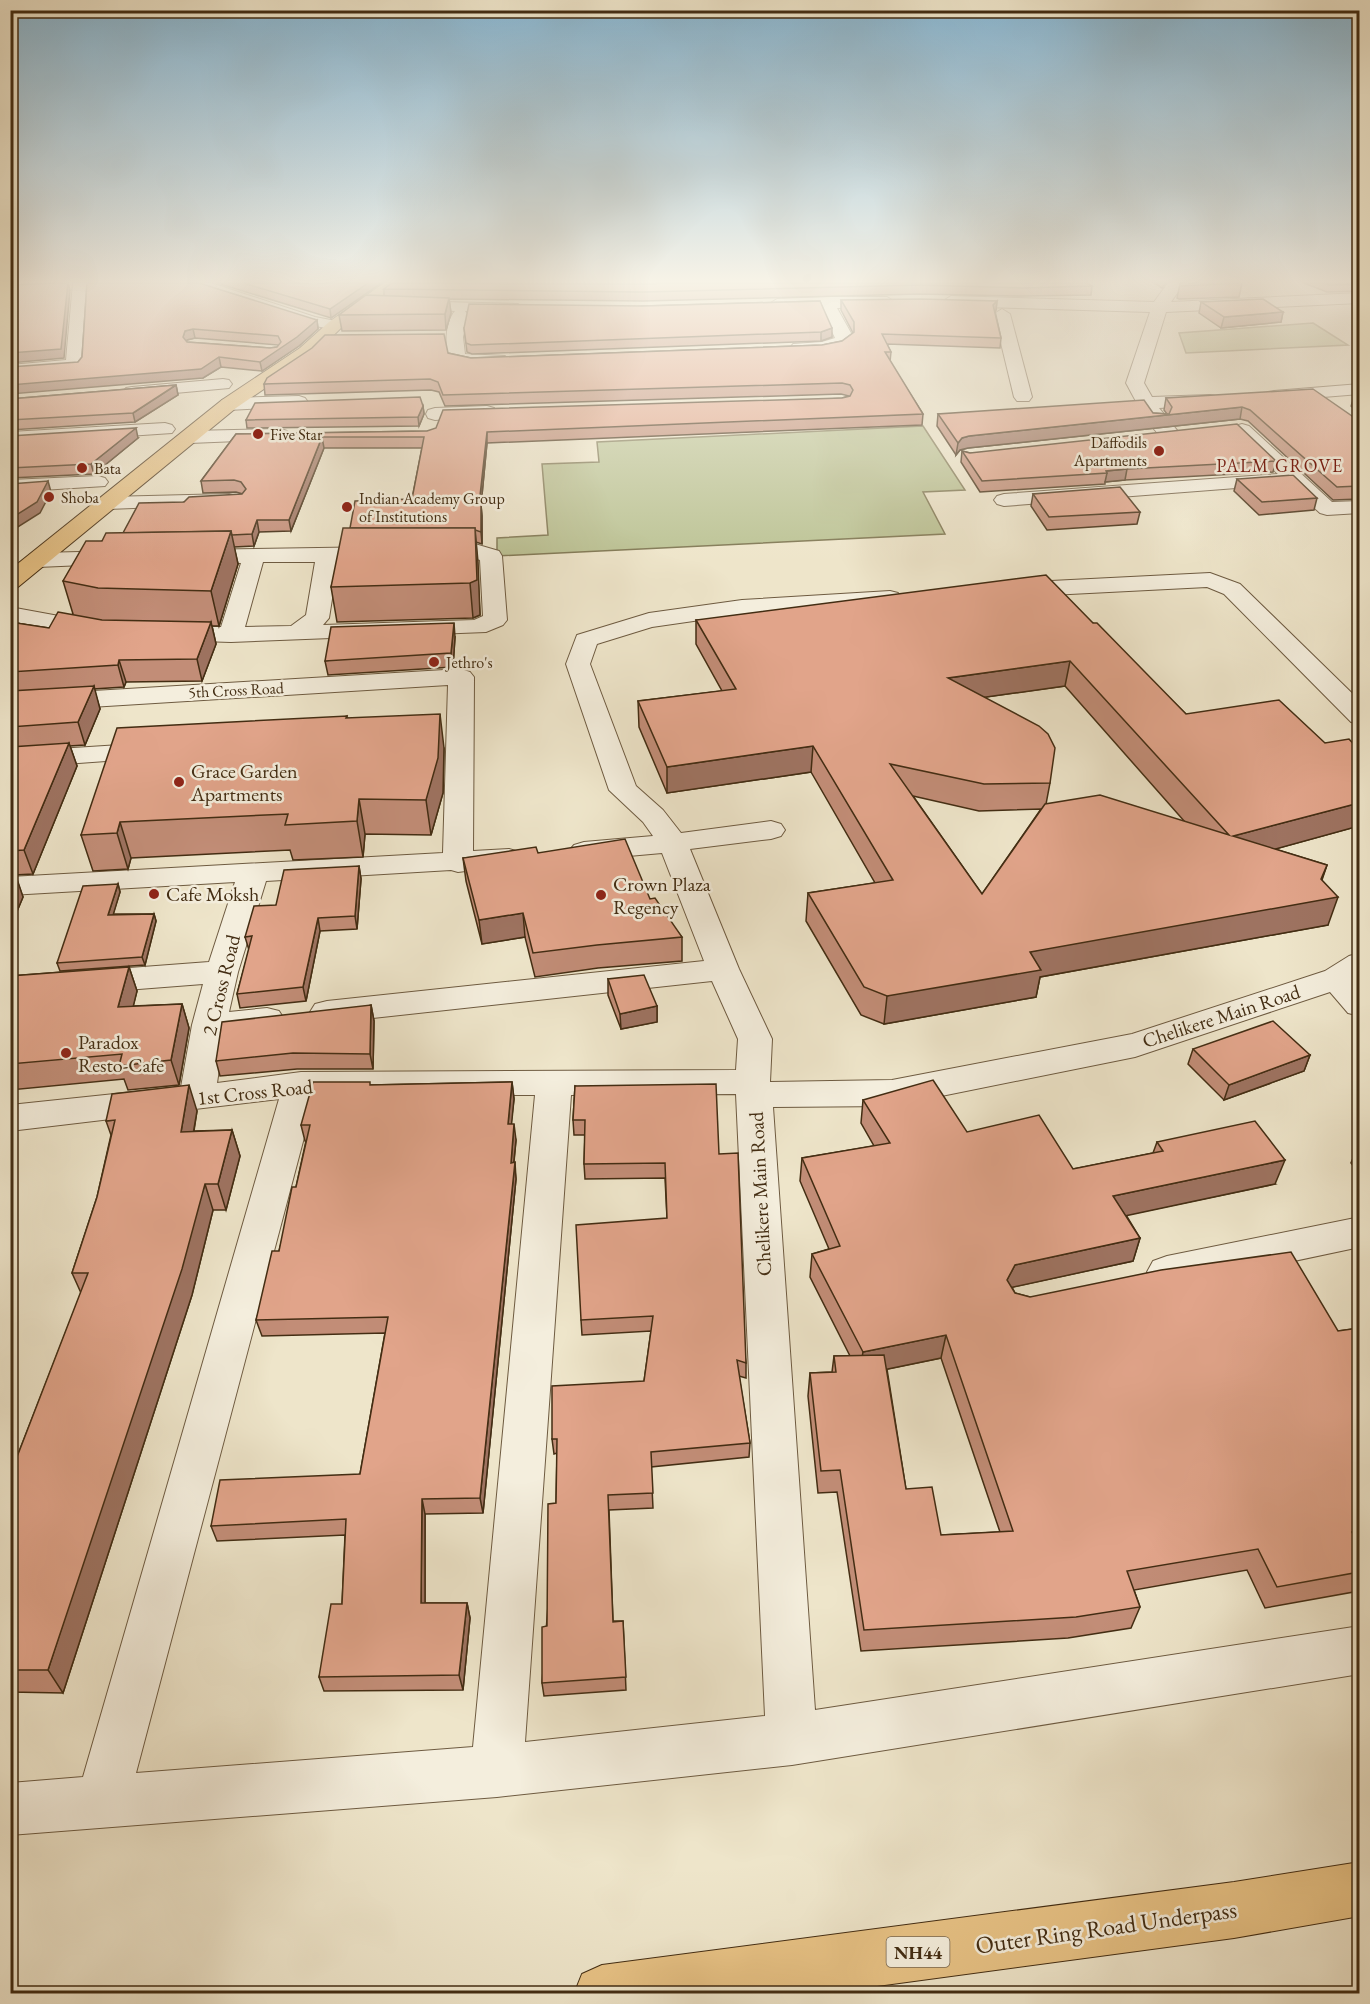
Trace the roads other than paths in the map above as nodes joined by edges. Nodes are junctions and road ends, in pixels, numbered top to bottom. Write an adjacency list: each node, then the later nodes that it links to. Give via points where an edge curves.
1 (235, 377): 5 (main road)
2 (270, 377): 15 (main road)
3 (1018, 377): 9 (street)
4 (1137, 377): 14 (street, via 1135,383)
5 (223, 384): 7 (street); 13 (main road)
6 (1359, 389): 8 (street)
7 (117, 393)
8 (1316, 394): 10 (street); 17 (street)
9 (1023, 397)
10 (1260, 397)
11 (1226, 399): 14 (street)
12 (312, 401): 15 (street)
13 (198, 403)
14 (1146, 403): 23 (street)
15 (229, 404): 25 (main road)
16 (504, 412): 22 (street, via 433,405)
17 (1342, 412)
18 (182, 416): 19 (main road)
19 (165, 429): 27 (street); 28 (main road)
20 (1228, 429): 30 (street, via 1239,427)
21 (1193, 432): 23 (street)
22 (428, 434)
23 (1170, 434): 26 (street)
24 (297, 435): 25 (street)
25 (190, 437): 35 (main road)
26 (1146, 437)
27 (10, 438)
28 (140, 450)
29 (115, 469): 31 (main road)
30 (1295, 479): 34 (street); 37 (street, via 1328,509)
31 (98, 483): 32 (street); 36 (main road)
32 (10, 486)
33 (236, 500): 35 (street)
34 (1004, 500)
35 (108, 503): 42 (main road)
36 (74, 504)
37 (1359, 507)
38 (325, 555): 39 (street); 47 (street, via 327,564 316,618); 47 (street, via 475,551 491,555 495,620 478,627)
39 (254, 556): 40 (street); 48 (street)
40 (174, 557)
41 (140, 558): 42 (street)
42 (38, 560): 43 (main road)
43 (10, 582)
44 (990, 592): 50 (street, via 1210,580 1232,589)
45 (908, 597): 54 (street, via 742,607 650,620 586,640 578,664 623,790 653,816)
46 (10, 614): 48 (street, via 131,633)
47 (297, 633): 48 (street)
48 (231, 634)
49 (10, 704): 55 (street, 5th Cross Road, via 461,677 447,732)
50 (1359, 716)
51 (176, 749): 52 (street)
52 (10, 760)
53 (771, 830): 54 (street)
54 (673, 843): 55 (street); 58 (street)
55 (458, 863): 56 (street)
56 (253, 873): 57 (street); 59 (street, 2 Cross Road)
57 (10, 886)
58 (723, 969): 62 (street); 65 (street, via 755,1039)
59 (222, 972): 61 (street); 62 (street, 2 Cross Road)
60 (1352, 982): 65 (street, Chelikere Main Road, via 1135,1045 892,1093)
61 (10, 988)
62 (209, 1025): 66 (street, 2 Cross Road)
63 (301, 1084): 64 (street, 1st Cross Road); 66 (street, 1st Cross Road); 73 (street)
64 (554, 1084): 65 (street, 1st Cross Road); 72 (street)
65 (753, 1088): 71 (street, Chelikere Main Road)
66 (197, 1098): 67 (street, 1st Cross Road)
67 (10, 1118)
68 (1359, 1232): 69 (street)
69 (1128, 1280)
70 (1359, 1650): 71 (street)
71 (792, 1739): 72 (street)
72 (497, 1771): 73 (street)
73 (102, 1803): 74 (street)
74 (10, 1809)
75 (1359, 1889): 76 (main road, Outer Ring Road Underpass / NH44, via 1234,1910)
76 (602, 1994)

